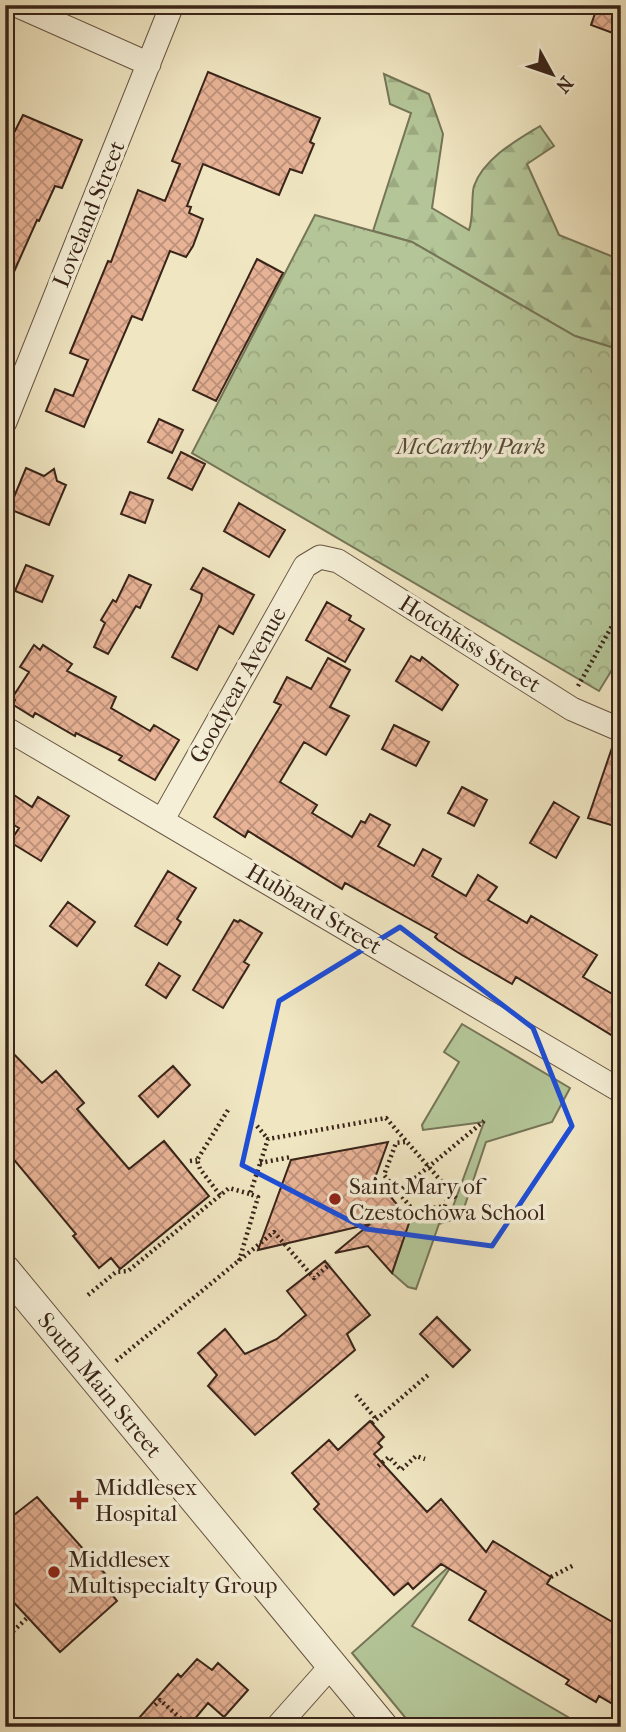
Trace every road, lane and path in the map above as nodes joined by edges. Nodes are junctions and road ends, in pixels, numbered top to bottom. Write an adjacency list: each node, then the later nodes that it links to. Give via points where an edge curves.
1 (16, 5): 3 (street)
2 (172, 5): 3 (street, Loveland Street)
3 (149, 64): 4 (street, Loveland Street)
4 (5, 422)
5 (320, 556): 9 (street, Hotchkiss Street, via 338,561 572,709); 10 (street, Goodyear Avenue, via 305,566)
6 (621, 610): 7 (path)
7 (575, 691)
8 (5, 728): 10 (street, Hubbard Street)
9 (621, 730)
10 (163, 819): 11 (street, Hubbard Street)
11 (621, 1091)
12 (228, 1111): 18 (path)
13 (484, 1121): 21 (path)
14 (257, 1126): 15 (path)
15 (268, 1139): 16 (path, via 386,1118); 20 (path)
16 (406, 1142): 21 (path); 23 (path, via 396,1143 384,1175)
17 (291, 1157): 20 (path)
18 (197, 1160): 19 (path); 25 (path)
19 (190, 1161)
20 (260, 1163): 24 (path)
21 (429, 1167): 22 (path); 23 (path)
22 (449, 1191): 23 (path, via 445,1206 414,1211); 26 (path)
23 (398, 1192)
24 (250, 1194): 25 (path, via 229,1188); 27 (path, via 258,1197)
25 (220, 1195): 30 (path, via 128,1271 116,1272)
26 (456, 1198)
27 (239, 1261): 28 (path, via 275,1232 314,1278); 31 (path)
28 (330, 1264)
29 (5, 1270): 44 (street, South Main Street)
30 (88, 1295)
31 (114, 1362)
32 (428, 1375): 33 (path, via 374,1421)
33 (356, 1395)
34 (425, 1459): 35 (path, via 416,1457 401,1470 389,1457)
35 (378, 1466)
36 (574, 1565): 37 (path)
37 (551, 1577)
38 (621, 1603): 40 (path)
39 (14, 1604): 41 (path)
40 (611, 1604)
41 (5, 1612)
42 (29, 1616): 43 (path)
43 (5, 1639)
44 (332, 1665): 47 (street); 48 (street, South Main Street)
45 (155, 1705): 46 (path, via 160,1700)
46 (190, 1727)
47 (277, 1727)
48 (383, 1727)

